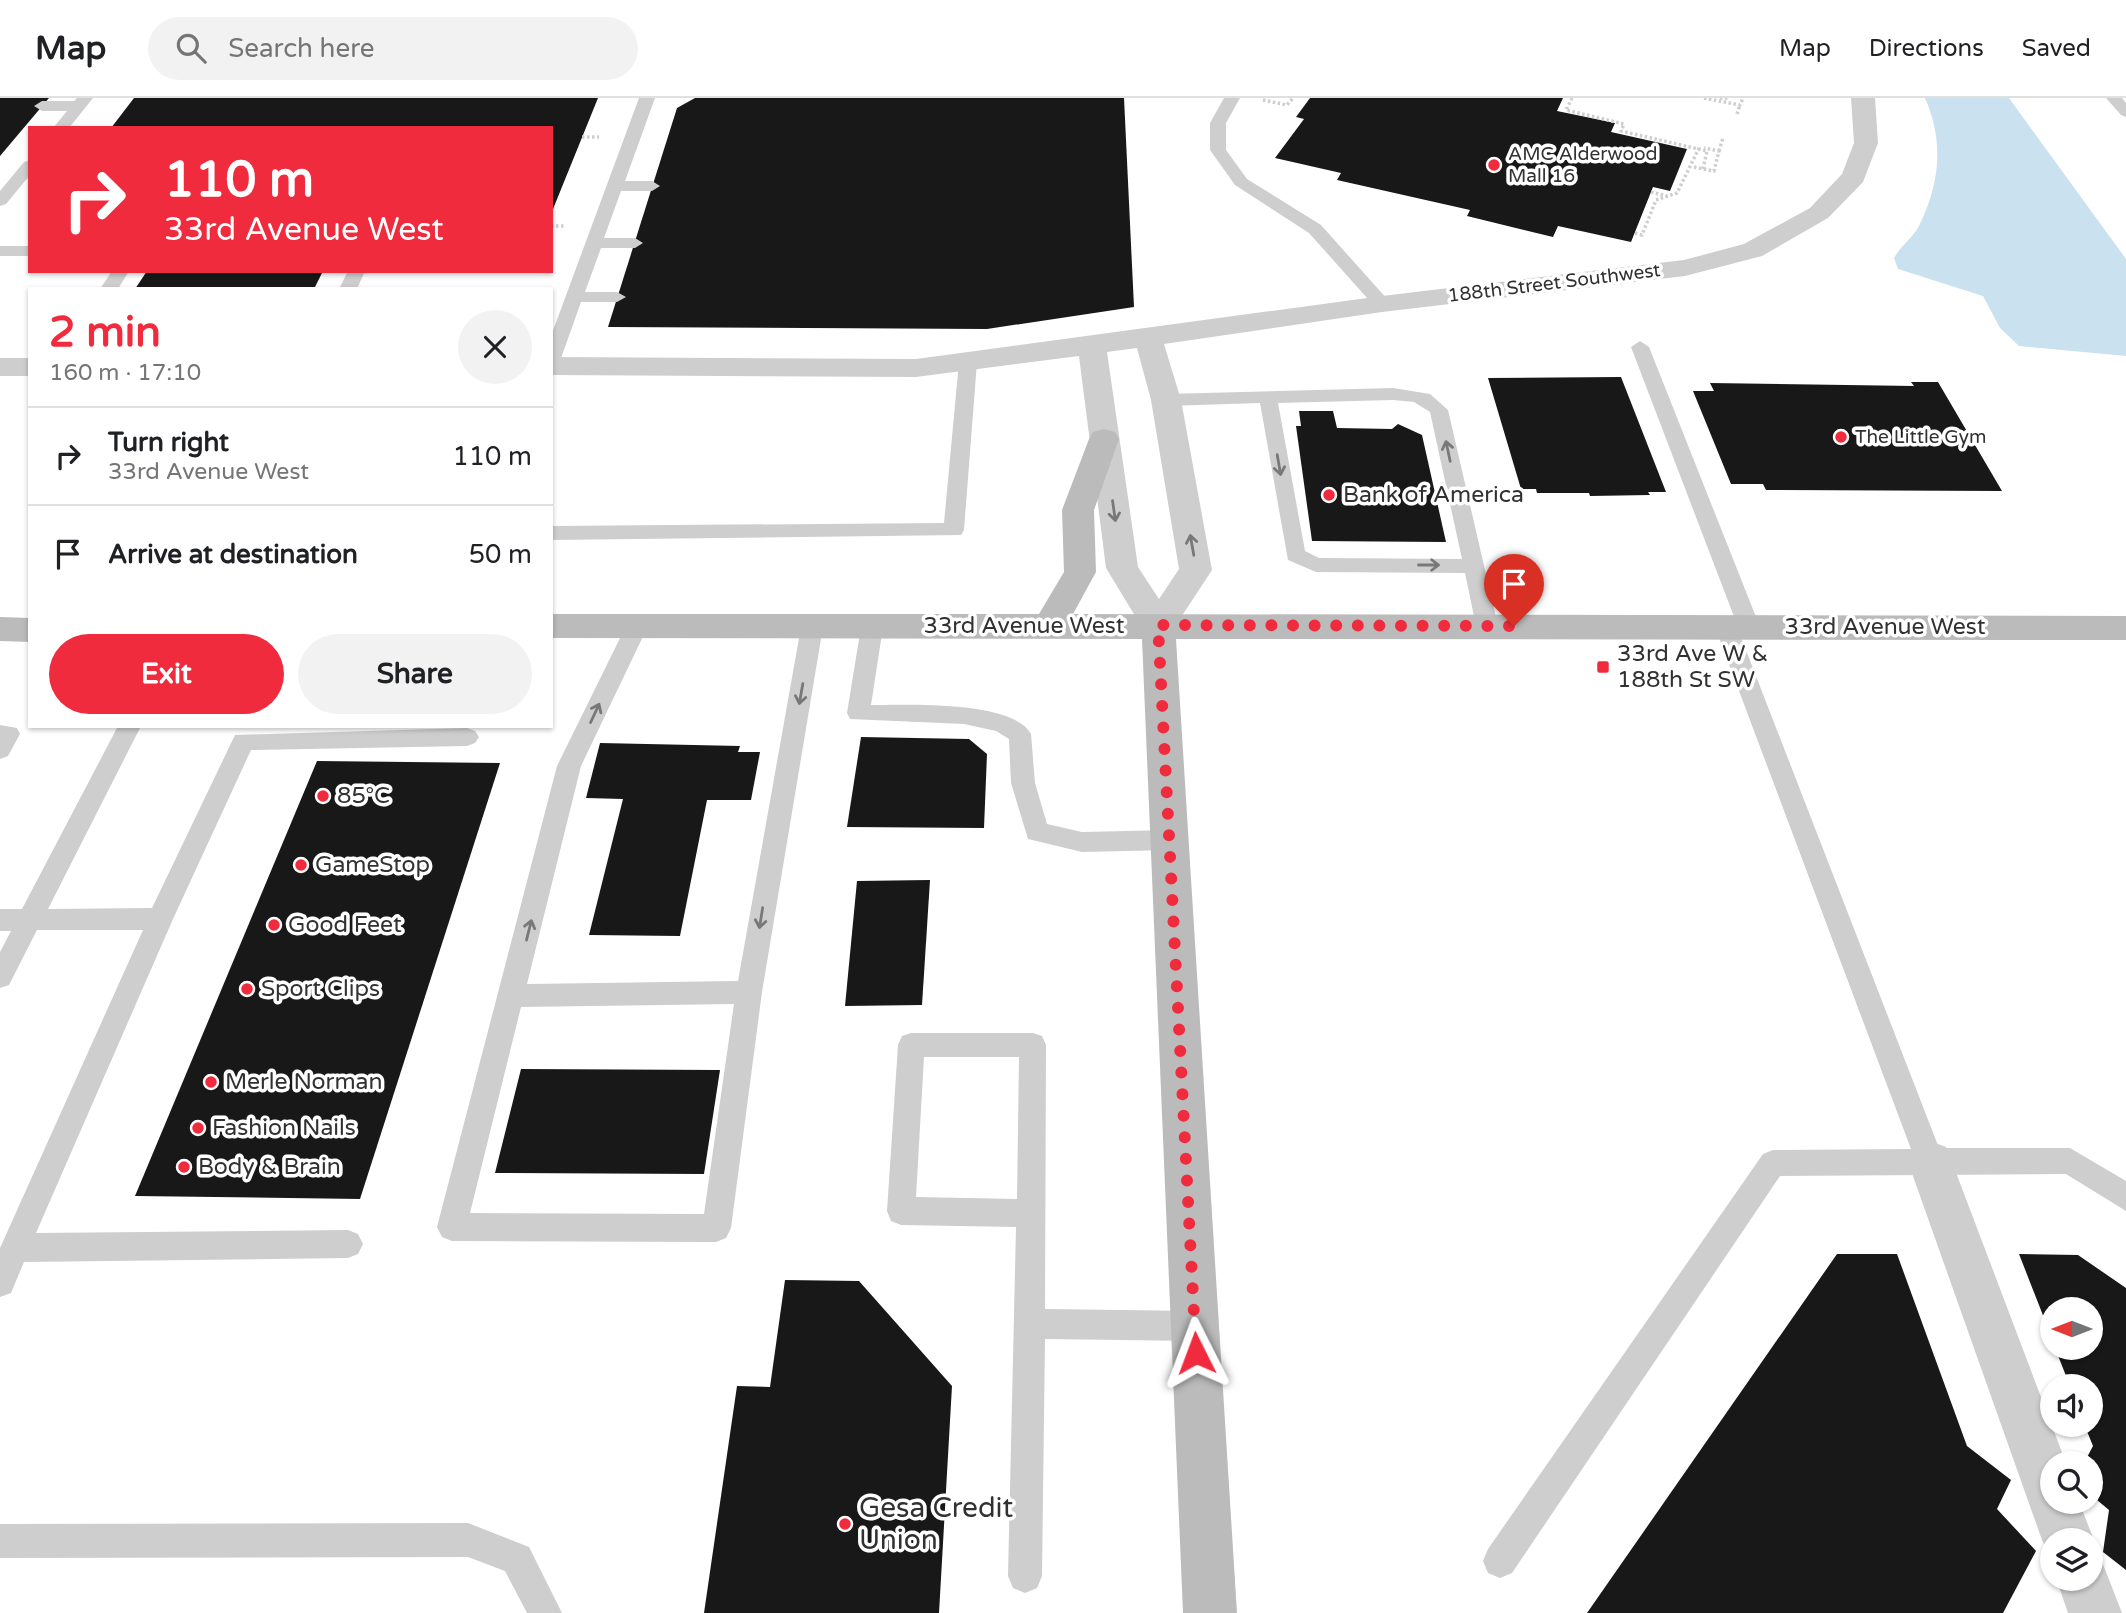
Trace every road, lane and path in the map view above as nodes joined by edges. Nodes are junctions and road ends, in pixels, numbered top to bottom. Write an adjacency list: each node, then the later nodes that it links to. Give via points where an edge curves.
1 (647, 98): 29 (lane)
2 (1232, 98): 41 (lane, via 1218,123 1218,150 1225,161 1241,182 1315,229)
3 (1260, 98): 4 (path, via 1287,105)
4 (1293, 98)
5 (1572, 98): 26 (path, via 1566,110 1624,124 1621,131 1707,151)
6 (1704, 98): 10 (path)
7 (1743, 98): 13 (path)
8 (1863, 98): 41 (street, 188th Street Southwest, via 1866,143 1854,177 1819,214 1753,250 1685,268)
9 (2114, 98): 15 (lane)
10 (1718, 99): 11 (path); 13 (path)
11 (1728, 99)
12 (82, 102): 14 (lane); 17 (lane)
13 (1740, 105): 16 (path)
14 (42, 106)
15 (2126, 112)
16 (1737, 114)
17 (63, 126)
18 (583, 135): 19 (path)
19 (601, 135)
20 (1723, 138): 23 (path)
21 (1689, 145): 22 (path)
22 (1699, 147): 23 (path); 24 (path)
23 (1719, 151): 26 (path, via 1714,172)
24 (1692, 166): 26 (path); 32 (path, via 1677,193)
25 (28, 168): 28 (lane)
26 (1703, 169)
27 (0, 180): 28 (lane)
28 (18, 180): 33 (lane)
29 (613, 186): 30 (lane); 35 (lane)
30 (652, 186)
31 (1651, 192): 32 (path)
32 (1668, 196): 34 (path, via 1656,200 1643,235)
33 (0, 201)
34 (1635, 233)
35 (593, 243): 36 (lane); 39 (lane)
36 (635, 243)
37 (0, 251): 38 (lane)
38 (28, 251)
39 (573, 297): 40 (lane); 45 (lane)
40 (617, 297)
41 (1382, 304): 42 (street, 188th Street Southwest)
42 (1148, 336): 43 (street, 188th Street Southwest); 51 (street)
43 (1092, 346): 46 (street, 188th Street Southwest); 52 (street)
44 (1640, 347): 62 (lane)
45 (553, 355)
46 (968, 362): 47 (street, 188th Street Southwest, via 853,369); 53 (lane, via 954,530)
47 (553, 366)
48 (0, 367): 49 (street)
49 (28, 367)
50 (1268, 397): 51 (lane); 54 (lane, one-way to 50, via 1439,410 1432,402 1417,395 1392,394); 54 (lane, one-way to 54, via 1295,555 1316,565)
51 (1166, 400): 55 (street, one-way to 51, via 1196,570)
52 (1104, 439): 55 (street, one-way to 55, via 1122,568); 58 (street, via 1079,510 1080,572)
53 (553, 533)
54 (1473, 566): 59 (lane)
55 (1158, 625): 58 (street, 33rd Avenue West); 59 (street, 33rd Avenue West); 70 (street)
56 (553, 626): 57 (street, 33rd Avenue West)
57 (637, 626): 60 (street, 33rd Avenue West); 76 (lane, one-way to 57, via 569,766)
58 (1049, 626): 61 (street, 33rd Avenue West)
59 (1487, 626): 62 (street, 33rd Avenue West)
60 (812, 627): 61 (street, 33rd Avenue West); 75 (lane, one-way to 75)
61 (872, 627): 70 (lane, via 858,713 964,716 1005,723 1020,734 1023,783 1037,832 1082,842)
62 (1737, 627): 63 (street, 33rd Avenue West); 77 (lane)
63 (2126, 628)
64 (0, 629): 65 (street)
65 (28, 630)
66 (129, 728): 73 (lane)
67 (0, 734): 69 (lane, via 9,734)
68 (467, 737): 71 (lane, via 243,741)
69 (0, 750)
70 (1170, 840): 84 (street)
71 (160, 919): 73 (lane); 81 (lane)
72 (0, 920): 73 (lane)
73 (30, 920): 74 (lane)
74 (0, 977)
75 (749, 992): 76 (lane); 76 (lane, via 716,1228 452,1227)
76 (513, 996)
77 (1930, 1162): 78 (lane, via 2070,1161); 85 (street); 87 (lane, via 1773,1163)
78 (2126, 1197)
79 (1031, 1213): 79 (lane, via 1033,1045 911,1045 901,1211); 83 (lane)
80 (348, 1244): 81 (lane)
81 (15, 1248): 82 (lane)
82 (0, 1282)
83 (1030, 1324): 84 (lane); 88 (lane)
84 (1195, 1326): 91 (street)
85 (2040, 1461)
86 (0, 1541): 90 (lane, via 468,1540 517,1559)
87 (1500, 1561)
88 (1025, 1576)
89 (2087, 1591): 92 (street)
90 (545, 1613)
91 (1210, 1613)
92 (2095, 1613)

